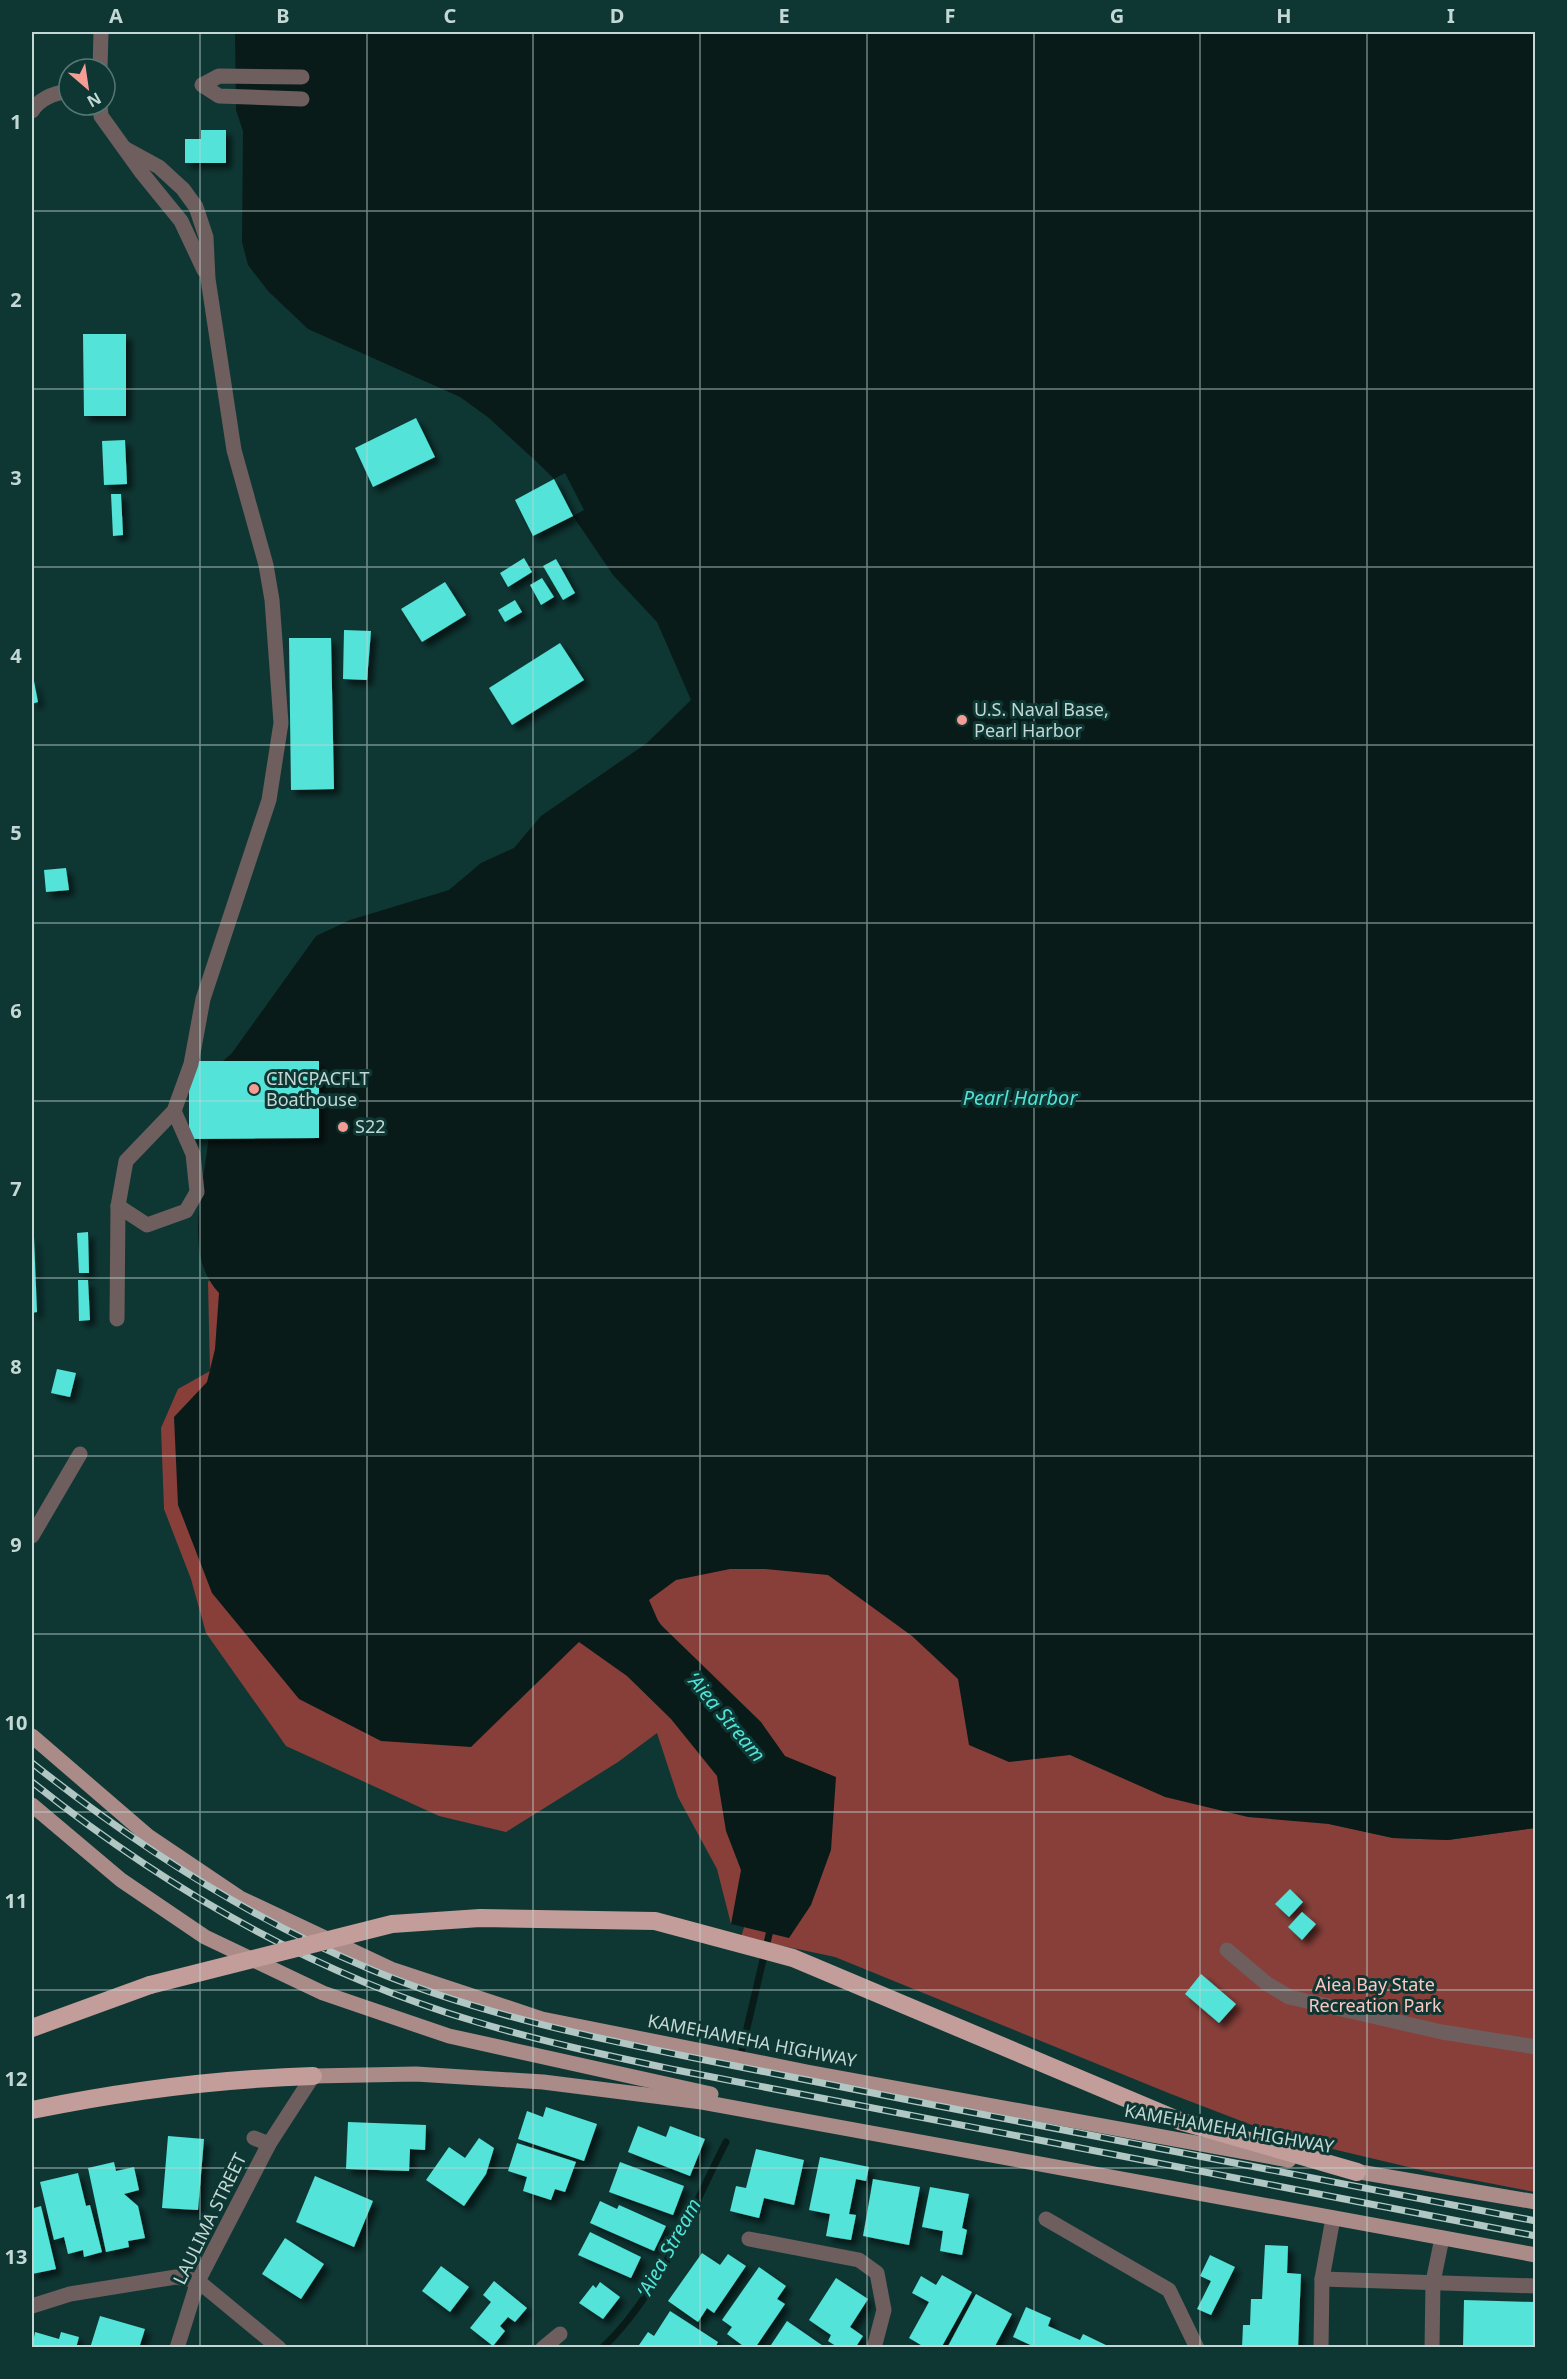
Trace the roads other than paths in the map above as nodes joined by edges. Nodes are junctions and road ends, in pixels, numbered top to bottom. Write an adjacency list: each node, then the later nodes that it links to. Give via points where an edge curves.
1 (101, 32): 2 (street)
2 (100, 57)
3 (302, 77): 5 (street, via 219,76 202,85 219,96)
4 (57, 92): 6 (street, via 38,102)
5 (302, 99)
6 (32, 111)
7 (102, 117): 8 (street)
8 (126, 148): 9 (street, via 182,221); 9 (street, via 159,167 196,207 206,237)
9 (208, 279): 10 (street, via 234,450 266,565 275,621 280,723 269,800 203,999 191,1064)
10 (174, 1111): 11 (street, via 126,1161); 11 (street, via 193,1154 197,1192 186,1210 147,1225)
11 (118, 1206): 12 (street)
12 (117, 1319)
13 (80, 1454): 14 (street)
14 (32, 1536)
15 (32, 1736): 23 (main road, KAMEHAMEHA HIGHWAY, via 148,1836 240,1898 401,1973 554,2021 807,2072)
16 (32, 1805): 21 (main road, via 121,1880 206,1937 323,1993 448,2036)
17 (1227, 1950): 19 (street, via 1289,1997 1442,2032)
18 (32, 2028): 23 (highway, bridge, via 150,1985 392,1924 480,1918 655,1921 793,1958 1180,2121)
19 (1536, 2047)
20 (313, 2076): 21 (main road, via 416,2074); 22 (highway, via 176,2086); 31 (street, LAULIMA STREET, via 261,2141)
21 (704, 2097): 25 (main road)
22 (32, 2110)
23 (1357, 2172): 24 (main road, KAMEHAMEHA HIGHWAY)
24 (1536, 2202)
25 (1332, 2218): 27 (main road); 30 (street)
26 (1046, 2219): 40 (street, via 1169,2290)
27 (1442, 2238): 29 (main road); 32 (street)
28 (749, 2239): 39 (street, via 860,2260 877,2273 884,2310)
29 (1536, 2255)
30 (1322, 2280): 32 (street); 41 (street)
31 (198, 2281): 34 (street, via 176,2277 70,2294); 36 (street, LAULIMA STREET); 37 (street)
32 (1432, 2282): 33 (street); 42 (street)
33 (1536, 2286)
34 (32, 2306)
35 (560, 2334): 38 (street)
36 (177, 2348)
37 (279, 2348)
38 (543, 2348)
39 (874, 2348)
40 (1197, 2348)
41 (1322, 2348)
42 (1432, 2348)

